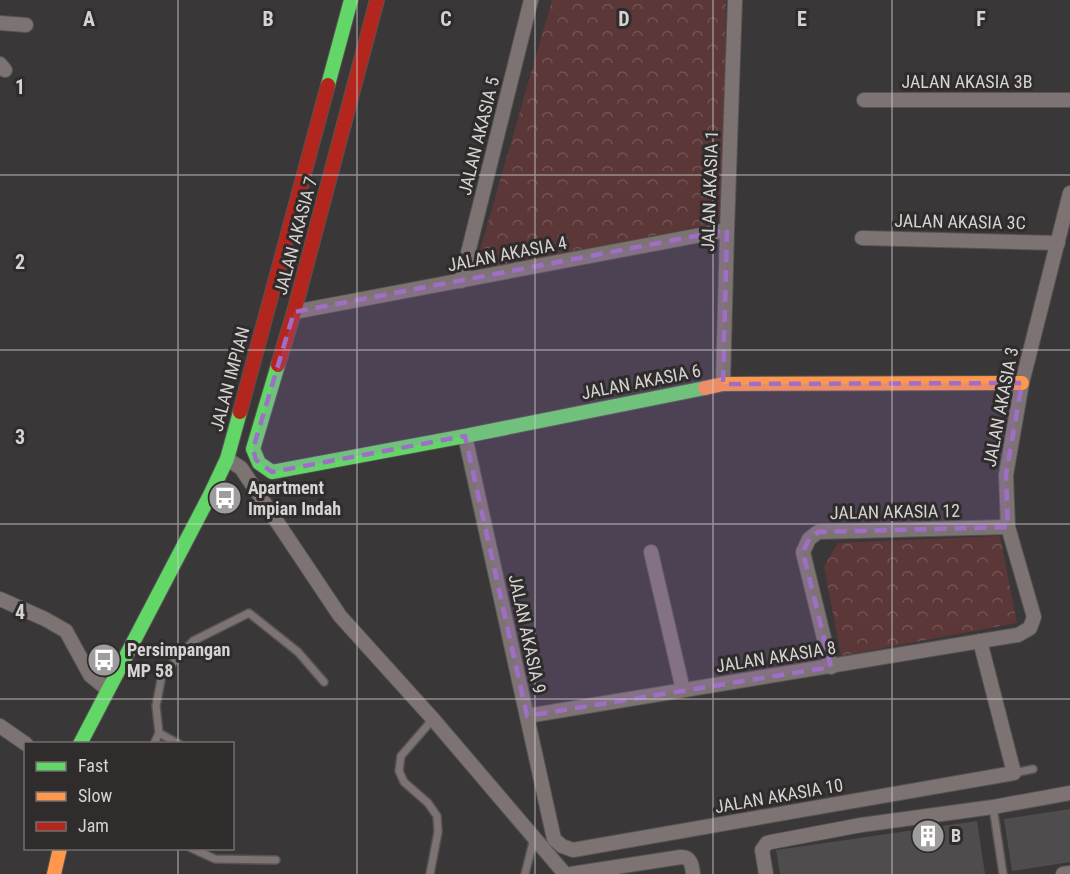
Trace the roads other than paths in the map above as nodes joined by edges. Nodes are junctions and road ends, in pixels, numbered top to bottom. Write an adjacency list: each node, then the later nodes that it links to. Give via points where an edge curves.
1 (351, 0): 18 (street, JALAN IMPIAN)
2 (377, 0): 14 (street, JALAN AKASIA 7)
3 (531, 0): 13 (street, JALAN AKASIA 5)
4 (735, 0): 10 (street, JALAN AKASIA 1)
5 (0, 23): 6 (street)
6 (26, 25)
7 (864, 100): 8 (street, JALAN AKASIA 3B)
8 (1070, 100)
9 (1070, 193): 12 (street, JALAN AKASIA 3)
10 (727, 230): 13 (street, JALAN AKASIA 4); 16 (street, JALAN AKASIA 1)
11 (862, 238): 12 (street, JALAN AKASIA 3C)
12 (1058, 243): 15 (street, JALAN AKASIA 3)
13 (461, 281): 14 (street, JALAN AKASIA 4)
14 (294, 312): 19 (street, JALAN AKASIA 7, via 253,449 256,460)
15 (1022, 383): 16 (street, JALAN AKASIA 6); 20 (street, JALAN AKASIA 3, via 1006,475)
16 (723, 384): 17 (street, JALAN AKASIA 6)
17 (465, 436): 19 (street, JALAN AKASIA 6); 29 (street, JALAN AKASIA 9)
18 (226, 459): 27 (street, JALAN IMPIAN, via 210,497); 30 (street, via 241,468 340,615)
19 (272, 472)
20 (1008, 527): 23 (street, JALAN AKASIA 3, via 1034,617); 25 (street, JALAN AKASIA 12, via 818,532 809,539 803,552)
21 (651, 552): 28 (street)
22 (0, 599): 27 (street, via 66,631 90,675)
23 (1030, 628): 24 (street, JALAN AKASIA 8, via 1018,635)
24 (980, 641): 25 (street, JALAN AKASIA 8); 38 (street)
25 (831, 666): 28 (street, JALAN AKASIA 8)
26 (324, 682): 32 (lane, via 298,652 249,613 193,641 162,675 156,706)
27 (107, 689): 33 (street, JALAN IMPIAN)
28 (683, 690): 29 (street, JALAN AKASIA 8)
29 (527, 716): 42 (street, JALAN AKASIA 9)
30 (433, 719): 41 (street); 48 (lane, via 401,756 399,771 404,782 429,803 437,816)
31 (0, 726): 36 (street)
32 (159, 733): 34 (lane); 35 (lane)
33 (81, 742)
34 (155, 742)
35 (175, 742)
36 (24, 743)
37 (1033, 769): 38 (lane)
38 (1014, 773): 42 (street, JALAN AKASIA 10, via 573,850)
39 (1070, 793): 40 (street)
40 (993, 807): 53 (street, via 767,843 762,850); 54 (lane)
41 (534, 838): 49 (lane); 50 (street)
42 (554, 839)
43 (60, 850): 47 (street)
44 (193, 850): 45 (lane, via 215,859)
45 (276, 860)
46 (1070, 873): 55 (street)
47 (54, 874)
48 (430, 874)
49 (525, 874)
50 (565, 874)
51 (572, 874): 52 (street, via 681,857 691,862)
52 (693, 874)
53 (766, 874)
54 (1003, 874)
55 (1063, 874)

